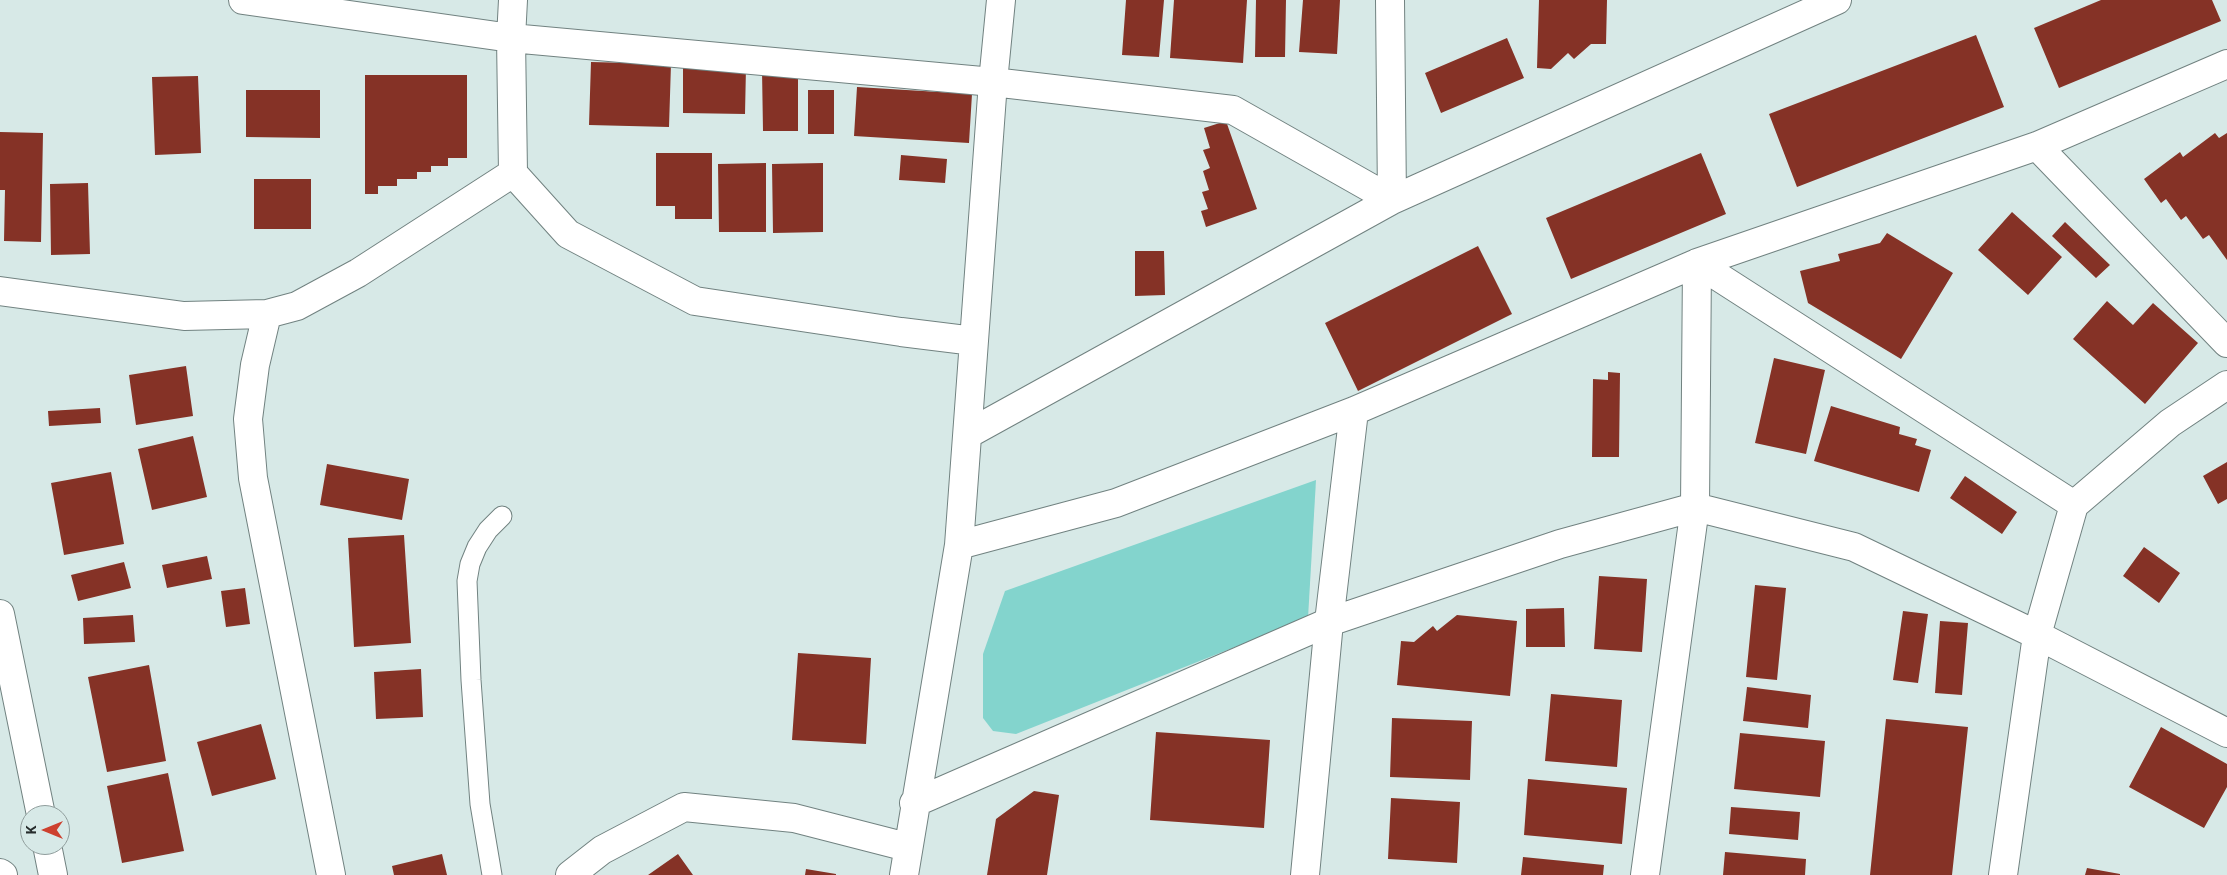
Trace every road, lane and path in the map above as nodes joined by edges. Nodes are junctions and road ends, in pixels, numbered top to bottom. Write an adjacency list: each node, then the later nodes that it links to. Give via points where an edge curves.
1 (243, 0): 6 (street)
2 (513, 0): 6 (street)
3 (1001, 0): 8 (street)
4 (1390, 0): 11 (street)
5 (1837, 0): 11 (street)
6 (511, 38): 8 (street); 10 (street)
7 (2227, 64): 9 (street)
8 (993, 82): 11 (street, via 1234,110); 15 (street)
9 (2037, 146): 12 (street); 16 (street)
10 (513, 173): 14 (street, via 358,273 297,306); 15 (street, via 568,234 695,301)
11 (1392, 200): 19 (street)
12 (1697, 263): 18 (street); 20 (street); 21 (street)
13 (0, 291): 14 (street, via 184,316)
14 (268, 314): 33 (street, via 255,365 248,419 253,478)
15 (974, 341): 19 (street)
16 (2227, 343)
17 (2227, 385): 20 (street, via 2170,423)
18 (1354, 411): 23 (street, via 1116,503); 25 (street)
19 (968, 434): 23 (street)
20 (2074, 505): 26 (street)
21 (1695, 507): 25 (street, via 1560,544); 26 (street, via 1854,547); 38 (street)
22 (502, 516): 34 (lane, via 477,547 467,582 480,804)
23 (959, 545): 28 (street)
24 (0, 614): 29 (street)
25 (1329, 622): 28 (street); 37 (street)
26 (2037, 635): 27 (street); 39 (street)
27 (2227, 733)
28 (914, 803): 30 (street)
29 (39, 805)
30 (907, 847): 35 (street, via 794,818 684,807 602,850); 36 (street)
31 (49, 855): 32 (street)
32 (53, 875)
33 (331, 875)
34 (492, 875)
35 (570, 875)
36 (904, 875)
37 (1305, 875)
38 (1645, 875)
39 (2003, 875)

